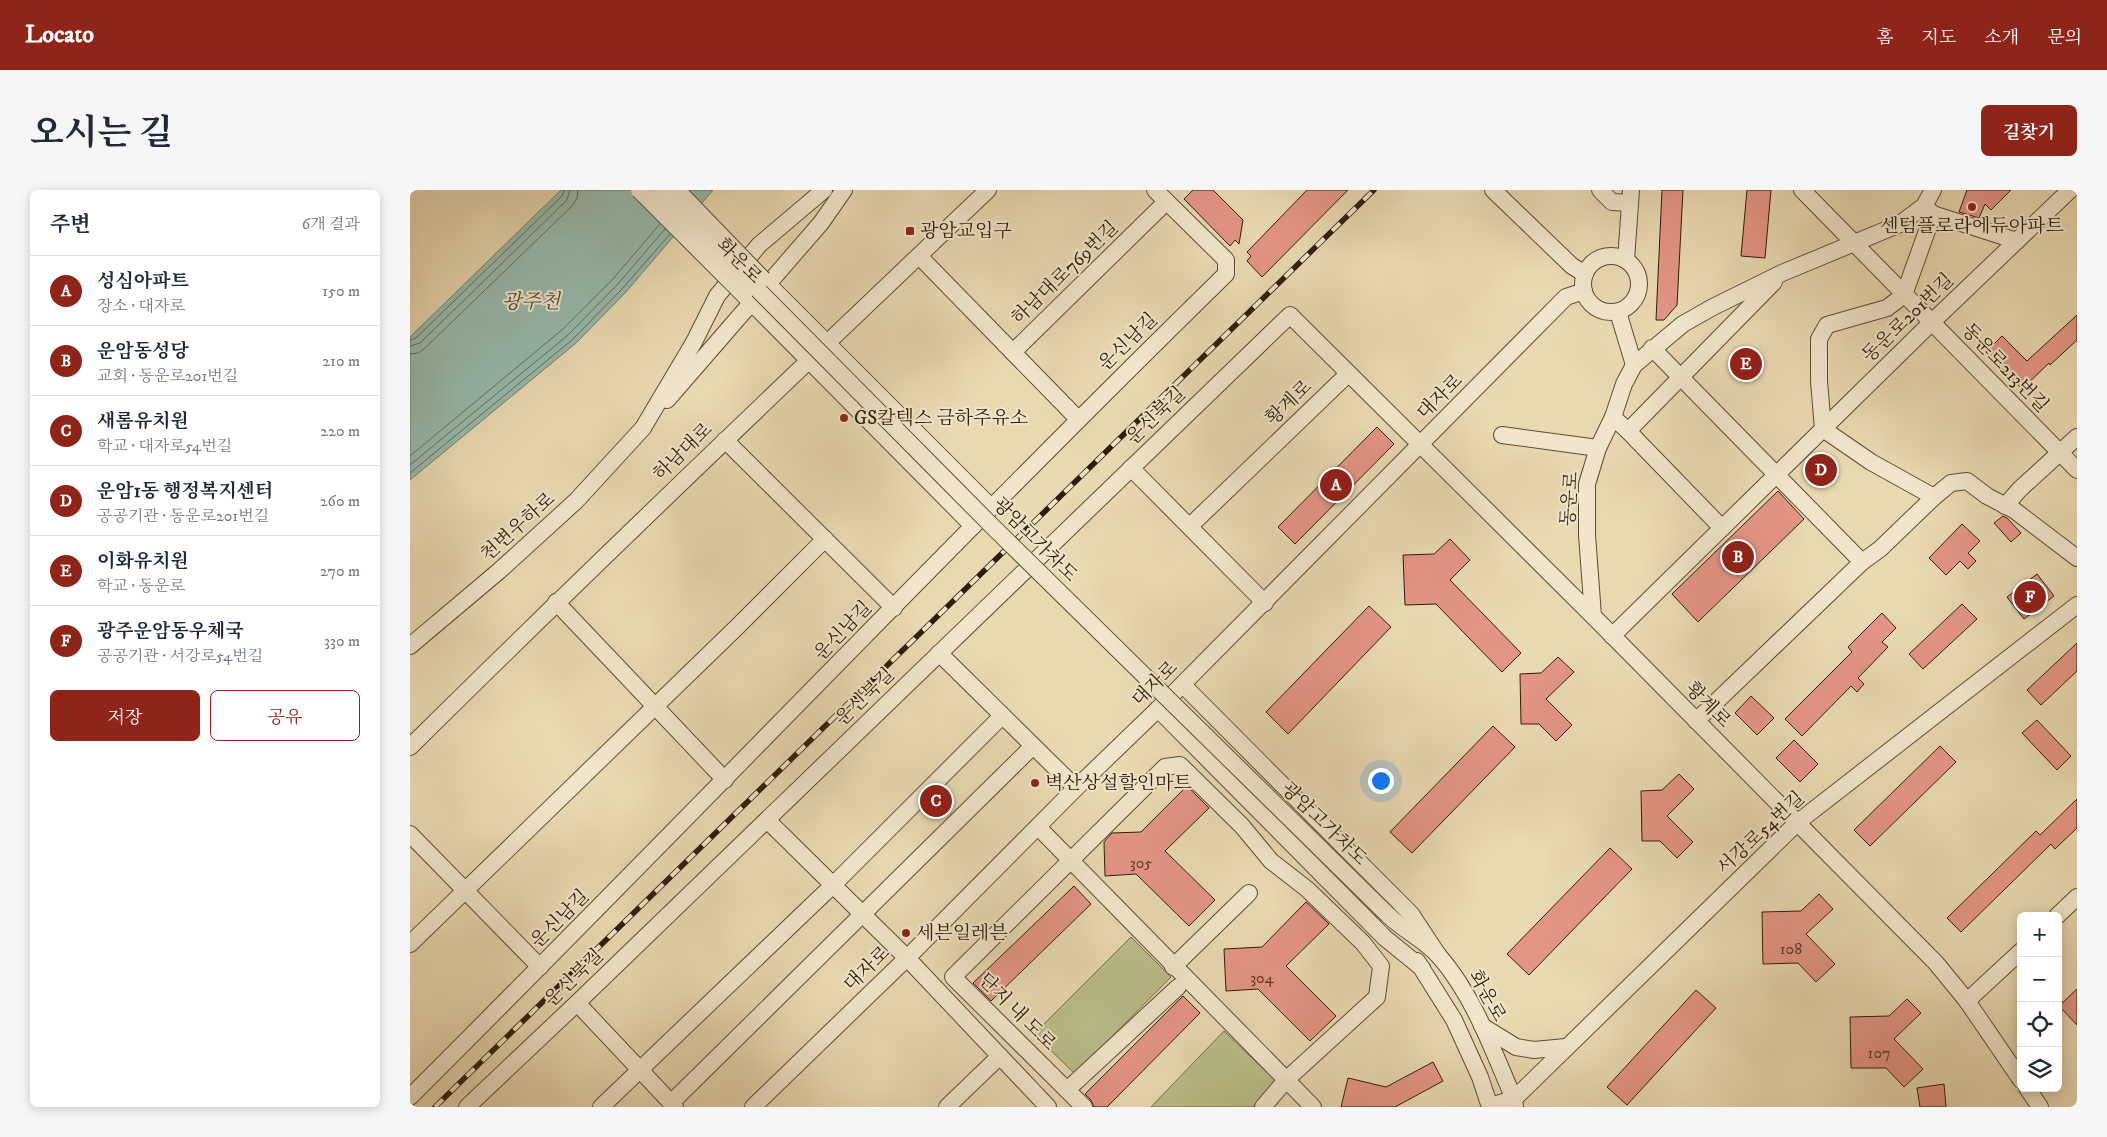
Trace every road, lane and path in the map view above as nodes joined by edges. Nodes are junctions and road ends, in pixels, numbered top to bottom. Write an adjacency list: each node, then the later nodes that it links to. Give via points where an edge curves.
1 (639, 190): 25 (street, 화운로, bridge)
2 (659, 190): 87 (street, 광암고가차도, bridge, via 1006,540)
3 (677, 190): 22 (street, 화운로, bridge)
4 (824, 190): 38 (street, 천변우하로, via 758,245 717,296)
5 (844, 190): 22 (street, via 821,223)
6 (988, 190): 18 (street, 하남대로)
7 (1155, 190): 14 (street, 운신남길)
8 (1493, 190): 21 (street)
9 (1600, 190): 13 (street, via 1612,202)
10 (1802, 190): 17 (street, 동운로213번길)
11 (1933, 190): 15 (street, 동운로)
12 (2070, 190): 16 (street, 동운로201번길)
13 (1630, 196): 19 (street)
14 (1166, 202): 31 (street, 하남대로769번길); 37 (street, 운신남길, via 1226,260 1226,274)
15 (1929, 210): 16 (street); 17 (street, 동운로); 24 (street)
16 (2017, 241): 28 (street, 동운로201번길)
17 (1854, 244): 20 (street, 동운로); 24 (street, 동운로213번길)
18 (919, 256): 29 (street, 하남대로); 31 (street, 하남대로769번길)
19 (1626, 260): 21 (street, via 1617,256 1597,259); 26 (street, via 1639,277 1640,288 1632,303)
20 (1782, 273): 30 (street, 동운로, via 1683,324); 35 (street, 동운로)
21 (1584, 274): 23 (street)
22 (766, 281): 29 (street, 화운로)
23 (1584, 292): 26 (street, via 1588,302 1597,309); 44 (street, 대자로, via 1566,298)
24 (1904, 295): 28 (street, 동운로213번길); 39 (street, via 1887,308 1827,325 1819,339)
25 (748, 298): 32 (street, 화운로); 38 (street, 천변우하로)
26 (1618, 312): 33 (street)
27 (1290, 315): 34 (street, 황계로); 47 (street, 운신북길)
28 (1932, 322): 39 (street, 동운로201번길); 46 (street, 동운로213번길)
29 (828, 342): 32 (street, 하남대로); 52 (street, 화운로)
30 (1652, 348): 33 (street, 동운로); 35 (street)
31 (1013, 352): 37 (street, 하남대로769번길)
32 (810, 360): 43 (street, 하남대로); 53 (street, 화운로)
33 (1634, 365): 36 (street, 동운로)
34 (1348, 374): 44 (street, 황계로); 54 (street, 황계로)
35 (1681, 377): 40 (street, 동운로); 49 (street)
36 (1612, 417): 40 (street); 45 (street, 동운로)
37 (1078, 419): 52 (street, 운신남길)
38 (643, 428): 65 (street, 천변우하로, via 576,501)
39 (1823, 429): 49 (street, 동운로201번길); 50 (street, via 1871,462)
40 (1628, 431): 55 (street)
41 (1502, 435): 45 (street)
42 (2077, 437): 46 (street)
43 (725, 440): 56 (street); 59 (street, 하남대로)
44 (1420, 446): 60 (street, 대자로); 63 (street, 황계로)
45 (1598, 448): 63 (street, 동운로, via 1590,469 1586,495)
46 (2060, 452): 48 (street, 동운로213번길); 51 (street)
47 (1131, 468): 54 (street); 66 (street, 운신북길)
48 (2077, 470)
49 (1775, 476): 55 (street, 동운로201번길); 58 (street)
50 (1934, 496): 51 (street, via 1951,483 1963,480); 58 (street, via 1880,549)
51 (2005, 506): 57 (street)
52 (992, 507): 53 (street, 운신남길)
53 (973, 526): 62 (street, 운신남길)
54 (1190, 526): 60 (street)
55 (1722, 528): 64 (street, 동운로201번길)
56 (825, 539): 62 (street); 68 (street)
57 (2077, 558)
58 (1862, 562): 71 (street)
59 (556, 602): 68 (street); 73 (street, 하남대로)
60 (1265, 603): 67 (street, 대자로)
61 (2077, 605): 77 (street, 서강로54번길)
62 (894, 608): 74 (street, 운신남길)
63 (1593, 616): 64 (street, 황계로)
64 (1612, 636): 71 (street, 황계로)
65 (410, 646)
66 (939, 654): 70 (street); 76 (street, 운신북길)
67 (1183, 685): 69 (street, 대자로); 89 (street, via 1411,914)
68 (655, 706): 74 (street); 82 (street)
69 (1158, 709): 75 (street, 대자로); 94 (street, via 1385,938)
70 (1002, 716): 72 (street); 81 (street)
71 (1696, 721): 77 (street, 황계로)
72 (1033, 746): 75 (street); 86 (street)
73 (410, 747)
74 (726, 780): 93 (street, 운신남길)
75 (1076, 788): 78 (street, 대자로)
76 (767, 820): 81 (street); 97 (street, 운신북길)
77 (1798, 822): 96 (street, 황계로, via 1936,963); 99 (street, 서강로54번길)
78 (1038, 827): 80 (street); 91 (street, 대자로)
79 (410, 834): 82 (street)
80 (1070, 860): 92 (street); 103 (street, via 1165,767 1180,765 1242,826 1270,861 1307,889 1363,943 1381,966 1377,997); 104 (street, 단지 내 도로, via 953,977)
81 (832, 886): 86 (street); 101 (street)
82 (465, 892): 88 (street); 93 (street)
83 (1249, 893): 92 (street)
84 (2077, 897): 85 (street)
85 (2061, 912)
86 (862, 916): 91 (street); 108 (street)
87 (1392, 919): 89 (street, 화운로); 94 (street)
88 (410, 944)
89 (1438, 955): 98 (street, 화운로)
90 (2017, 955): 96 (street)
91 (907, 958): 100 (street); 111 (street, 대자로)
92 (1174, 967): 103 (street)
93 (540, 968): 106 (street, 운신남길)
94 (1422, 968): 117 (street, via 1454,1020)
95 (1178, 987): 104 (street)
96 (1967, 1001): 102 (street, 황계로)
97 (577, 1003): 101 (street); 109 (street, 운신북길)
98 (1482, 1026): 99 (street, via 1516,1047 1534,1050); 107 (street, 화운로)
99 (1566, 1047): 107 (street, 서강로54번길)
100 (1000, 1056): 112 (street); 113 (street)
101 (640, 1070): 108 (street); 110 (street)
102 (2017, 1074)
103 (1287, 1079): 115 (street); 116 (street)
104 (1067, 1090): 114 (street, 단지 내 도로)
105 (2030, 1092): 118 (street)
106 (410, 1097)
107 (1515, 1103): 117 (street, 서강로54번길)
108 (673, 1105)
109 (467, 1107)
110 (601, 1107)
111 (753, 1107)
112 (947, 1107)
113 (1048, 1107)
114 (1084, 1107)
115 (1263, 1107)
116 (1313, 1107)
117 (1490, 1107)
118 (2040, 1107)

